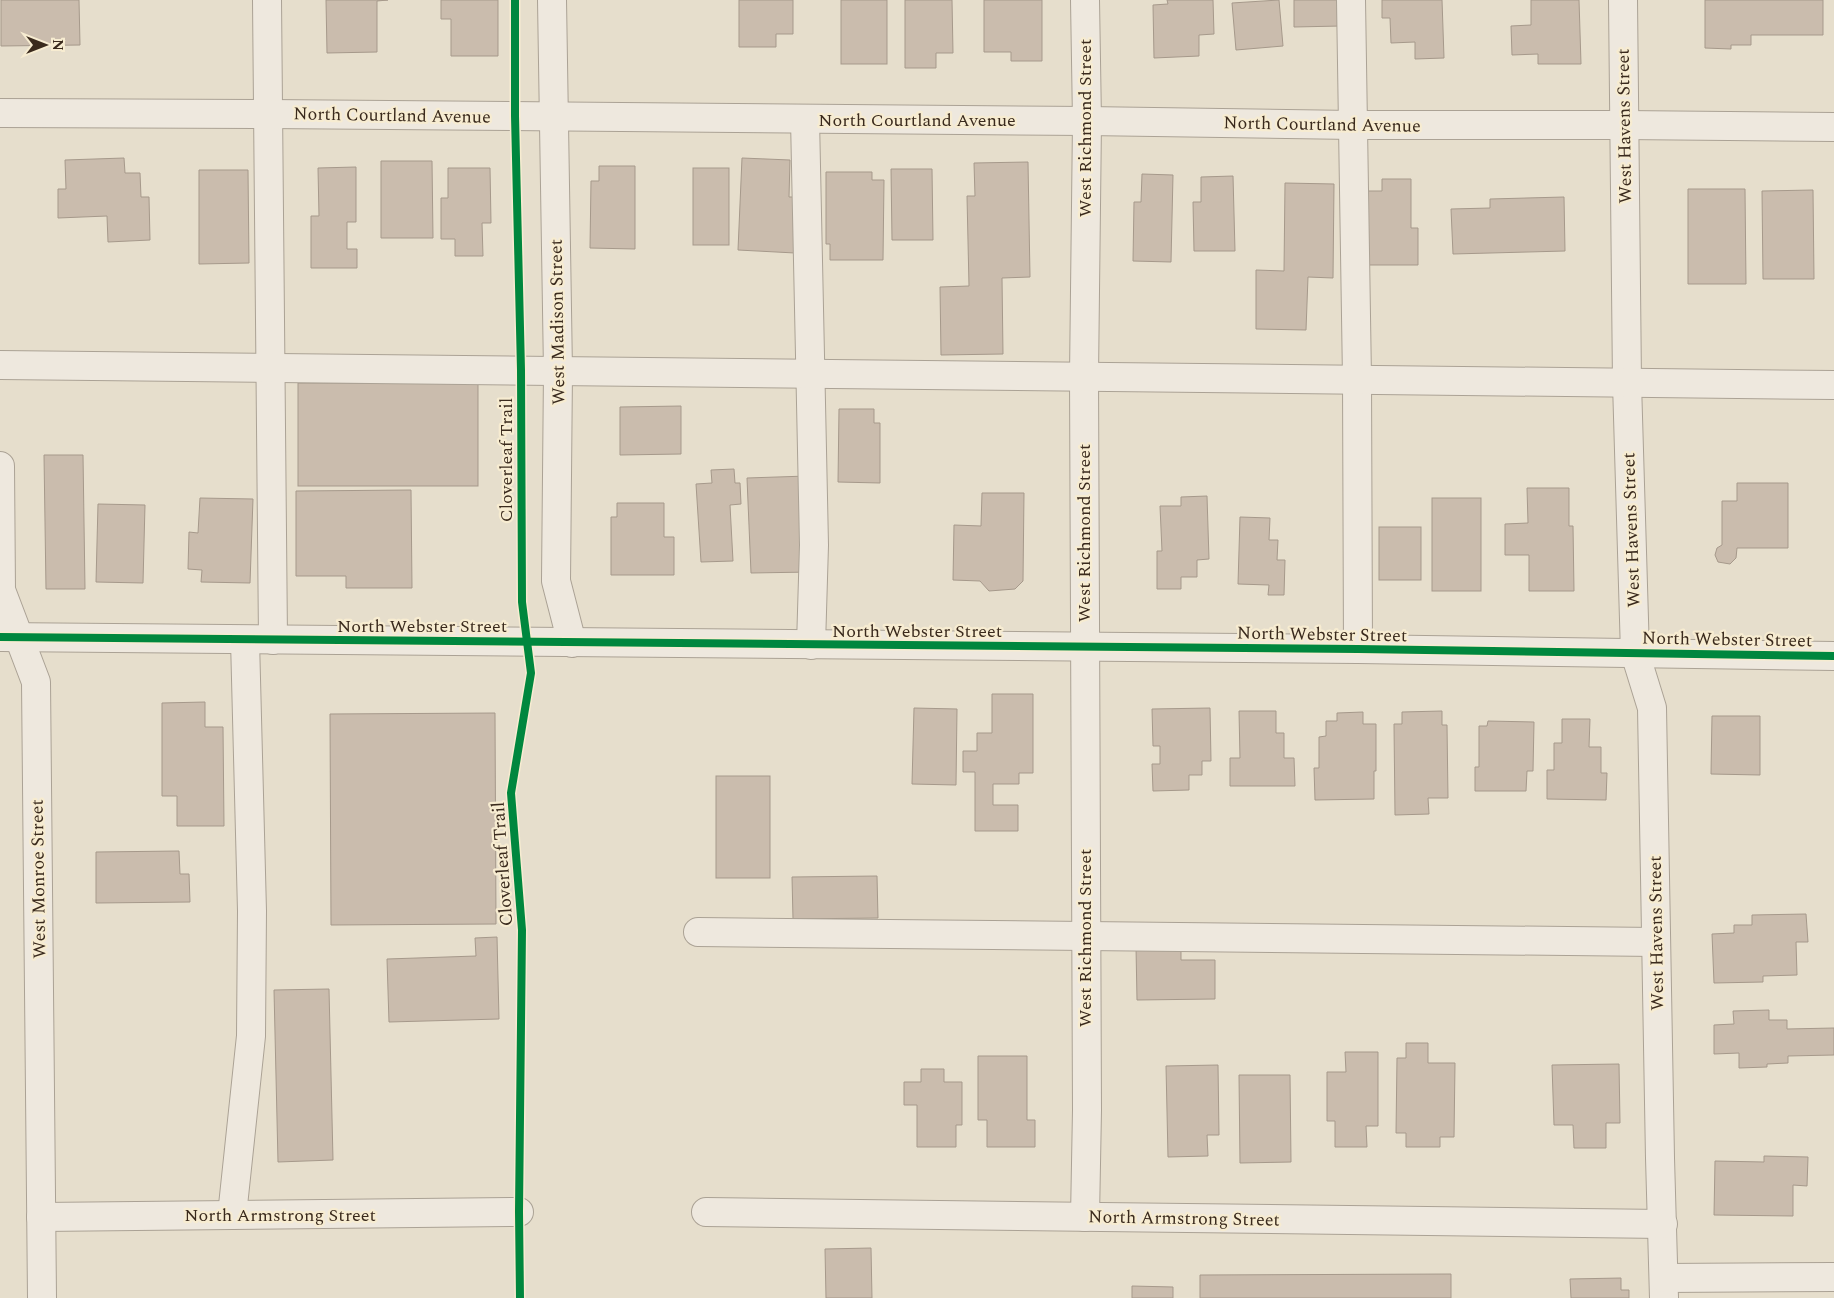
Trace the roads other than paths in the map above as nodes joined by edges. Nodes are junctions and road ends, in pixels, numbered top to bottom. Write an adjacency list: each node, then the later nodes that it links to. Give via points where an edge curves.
1 (267, 0): 7 (street)
2 (552, 0): 8 (street, West Madison Street)
3 (1085, 0): 10 (street, West Richmond Street)
4 (1351, 0): 11 (street)
5 (1623, 0): 12 (street, West Havens Street)
6 (0, 113): 7 (street, North Courtland Avenue)
7 (268, 114): 8 (street, North Courtland Avenue); 15 (street)
8 (554, 116): 9 (street, North Courtland Avenue); 16 (street, West Madison Street)
9 (805, 119): 10 (street, North Courtland Avenue); 17 (street)
10 (1087, 121): 11 (street, North Courtland Avenue); 18 (street, West Richmond Street)
11 (1353, 125): 12 (street, North Courtland Avenue); 19 (street)
12 (1624, 125): 13 (street, North Courtland Avenue); 20 (street, West Havens Street)
13 (1834, 127)
14 (0, 364): 15 (street)
15 (270, 367): 16 (street); 25 (street)
16 (558, 371): 17 (street); 26 (street, West Madison Street, via 556,581)
17 (811, 374): 18 (street); 27 (street, via 814,545)
18 (1084, 376): 19 (street); 28 (street, West Richmond Street)
19 (1357, 379): 20 (street); 29 (street)
20 (1627, 383): 21 (street); 30 (street, West Havens Street)
21 (1834, 385)
22 (0, 466): 23 (street, West Monroe Street, via 1,590)
23 (10, 637): 24 (street, North Webster Street); 38 (street, West Monroe Street, via 36,682)
24 (245, 640): 25 (street, North Webster Street); 37 (street, via 252,911 251,1036)
25 (272, 640): 26 (street, North Webster Street)
26 (572, 643): 27 (street, North Webster Street)
27 (811, 645): 28 (street, North Webster Street)
28 (1084, 647): 29 (street, North Webster Street); 33 (street, West Richmond Street)
29 (1358, 649): 30 (street, North Webster Street)
30 (1634, 653): 31 (street, North Webster Street); 34 (street, West Havens Street, via 1652,708)
31 (1834, 656)
32 (698, 932): 33 (street)
33 (1085, 936): 34 (street); 39 (street, West Richmond Street)
34 (1656, 942): 40 (street, West Havens Street)
35 (519, 1212): 37 (street, North Armstrong Street)
36 (706, 1212): 39 (street, North Armstrong Street)
37 (232, 1215): 38 (street, North Armstrong Street)
38 (41, 1216): 43 (street, West Monroe Street)
39 (1085, 1217): 40 (street, North Armstrong Street)
40 (1663, 1224): 42 (street, West Havens Street)
41 (1834, 1278): 42 (street)
42 (1664, 1288)
43 (42, 1298)

